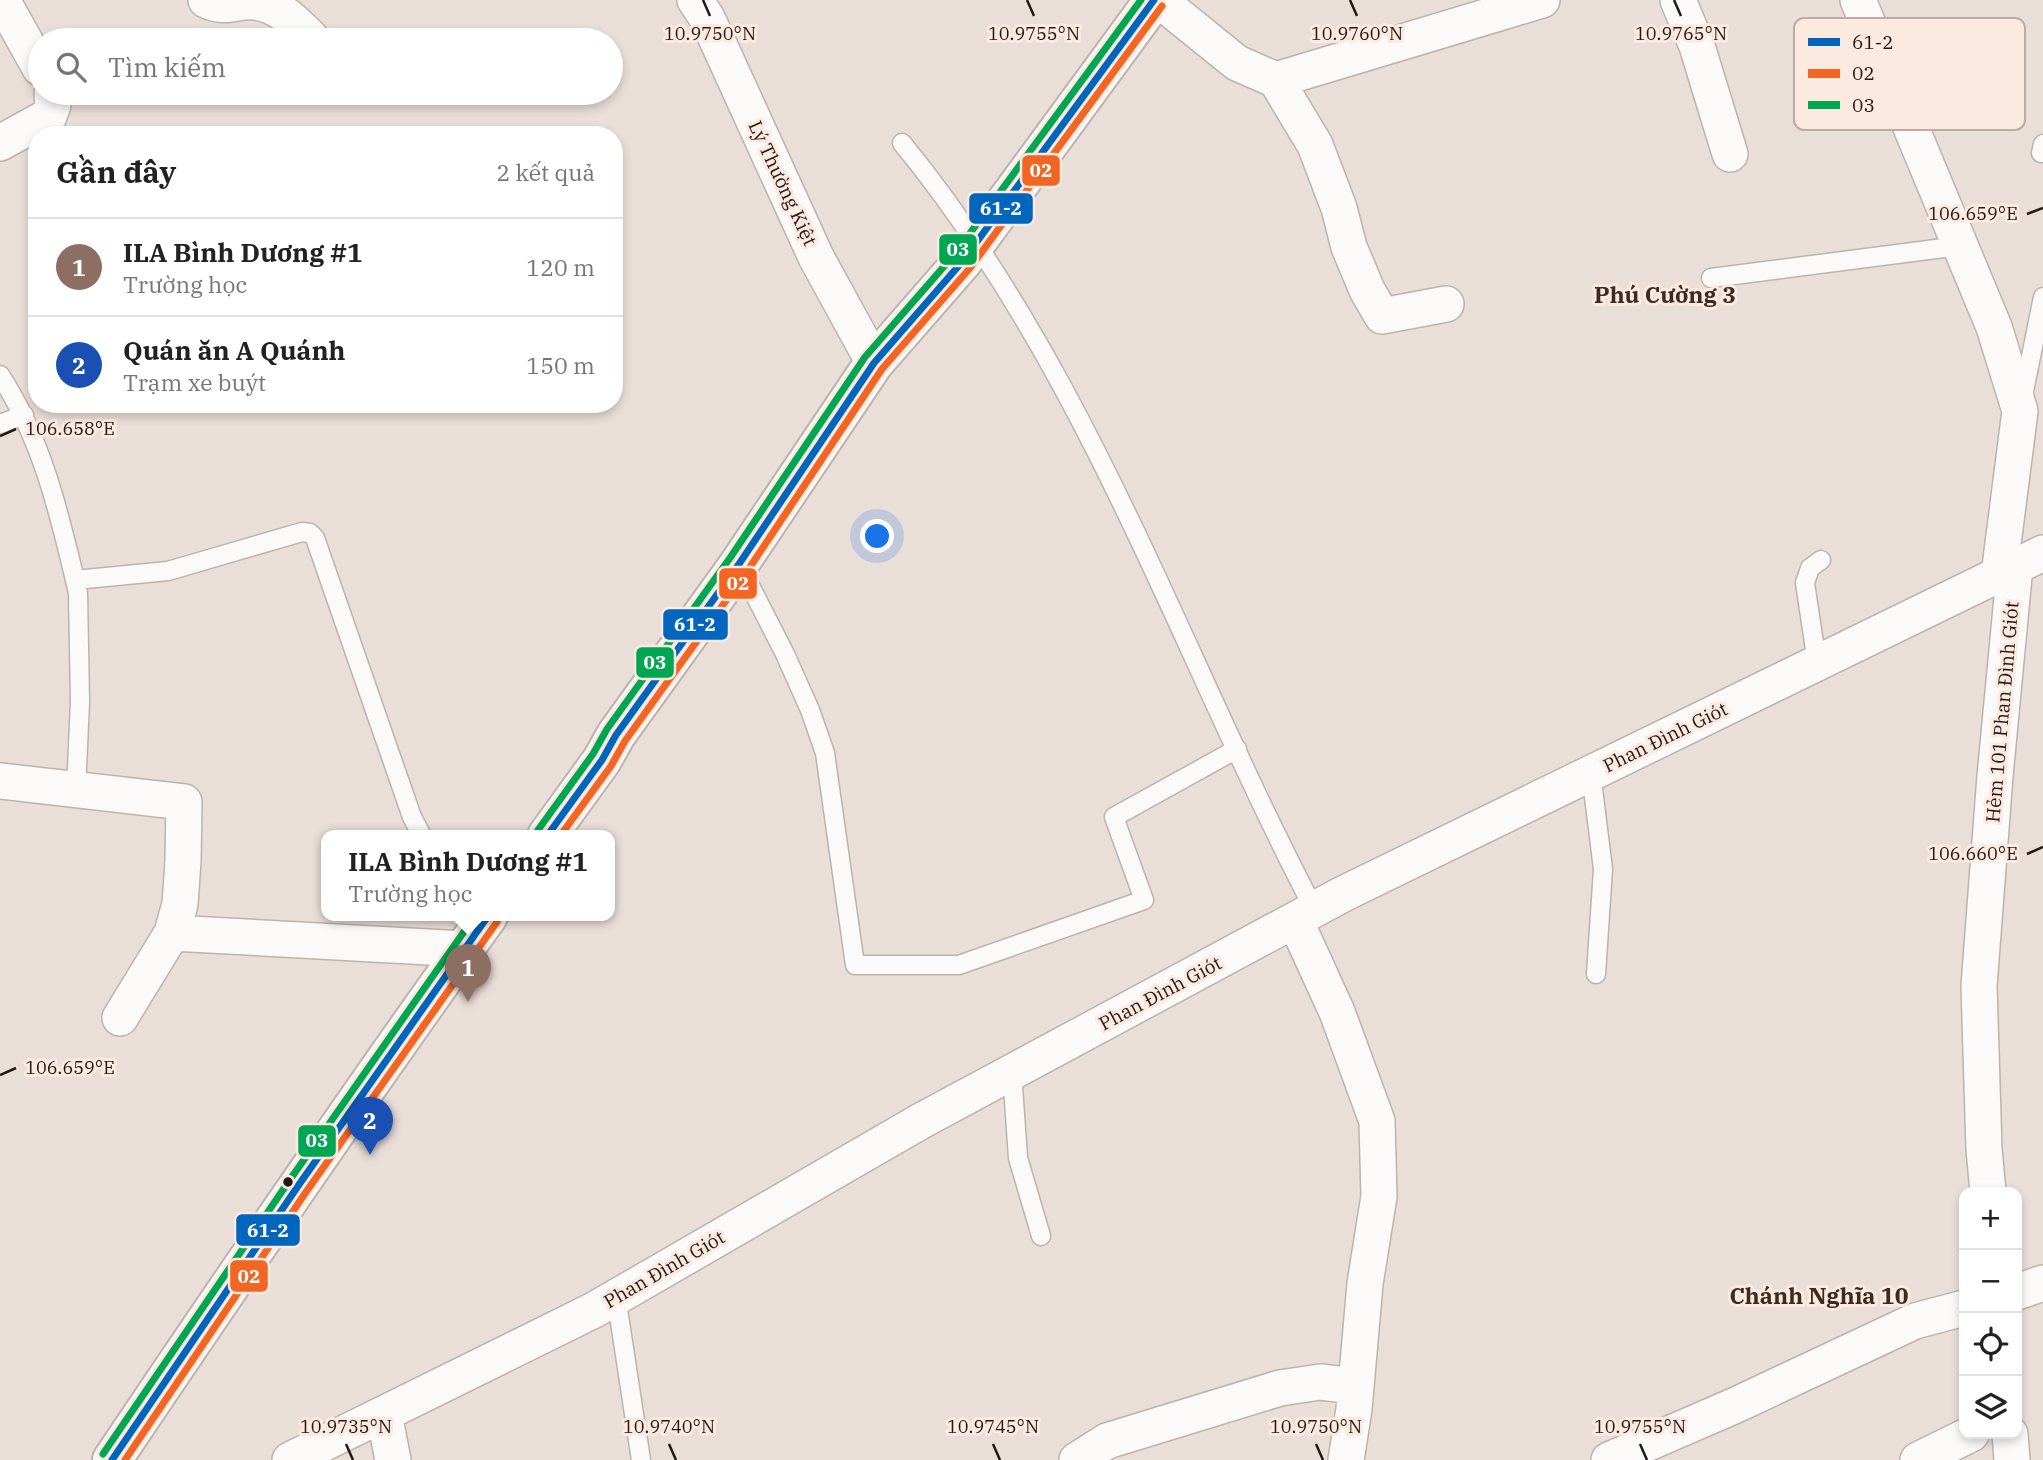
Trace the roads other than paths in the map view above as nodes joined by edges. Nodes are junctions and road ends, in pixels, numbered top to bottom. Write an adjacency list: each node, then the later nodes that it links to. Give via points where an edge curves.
1 (2, 0): 10 (street)
2 (206, 0): 9 (street, via 223,6 256,2 286,14)
3 (695, 0): 24 (street, Lý Thường Kiệt, via 816,257)
4 (1156, 0): 11 (street, via 1237,63); 19 (main road)
5 (1542, 0): 11 (street)
6 (1678, 0): 18 (street)
7 (1858, 0): 8 (street)
8 (1865, 18)
9 (301, 28)
10 (28, 47)
11 (1276, 80): 23 (street, via 1315,145 1349,247 1382,316)
12 (53, 105): 13 (street, via 49,116)
13 (31, 126)
14 (28, 128): 16 (street)
15 (1911, 130): 20 (street)
16 (0, 143)
17 (902, 143): 19 (lane)
18 (1730, 154)
19 (976, 243): 24 (main road); 34 (lane, via 1043,348)
20 (1959, 246): 21 (lane); 26 (street, via 1994,327)
21 (1711, 278)
22 (2043, 297): 26 (lane)
23 (1446, 304)
24 (874, 363): 30 (main road)
25 (0, 374): 27 (lane)
26 (2020, 411): 31 (street, Hẻm 101 Phan Đình Giót)
27 (24, 415): 28 (lane); 32 (lane, via 54,490)
28 (0, 424)
29 (1821, 559): 33 (lane, via 1810,568 1805,583)
30 (738, 564): 34 (lane, via 785,654 825,753 855,965 959,965 1144,900 1114,817); 39 (main road)
31 (2019, 565): 33 (street, Phan Đình Giót); 47 (street, Hẻm 101 Phan Đình Giót, via 1995,776 1979,986)
32 (75, 580): 37 (lane, via 80,702); 38 (lane, via 167,571 310,533)
33 (1817, 663): 35 (street, Phan Đình Giót)
34 (1237, 749): 40 (lane, via 1283,850)
35 (1591, 774): 40 (street, Phan Đình Giót); 44 (lane, via 1603,869)
36 (0, 781): 37 (street)
37 (76, 789): 42 (street, via 184,802 180,904)
38 (419, 830)
39 (551, 830)
40 (1304, 915): 46 (street, Phan Đình Giót); 53 (street, via 1377,1121 1378,1196)
41 (485, 921): 43 (main road)
42 (172, 933): 43 (street); 45 (street)
43 (465, 949): 55 (main road, via 365,1087)
44 (1596, 974)
45 (121, 1018)
46 (1012, 1072): 48 (lane, via 1018,1158); 51 (street, Phan Đình Giót)
47 (1988, 1187)
48 (1041, 1236)
49 (2043, 1283): 50 (street)
50 (2022, 1290)
51 (616, 1296): 54 (street, Phan Đình Giót); 62 (lane)
52 (1959, 1309): 65 (street, via 1915,1321)
53 (1355, 1386): 63 (street, via 1320,1382 1280,1388 1107,1441); 64 (street)
54 (384, 1414): 60 (street, Phan Đình Giót); 61 (street)
55 (138, 1422): 58 (main road); 59 (main road)
56 (1961, 1439): 66 (street)
57 (2010, 1439): 67 (street)
58 (112, 1460)
59 (149, 1460)
60 (290, 1460)
61 (393, 1460)
62 (641, 1460)
63 (1077, 1460)
64 (1346, 1460)
65 (1609, 1460)
66 (1918, 1460)
67 (2012, 1460)

